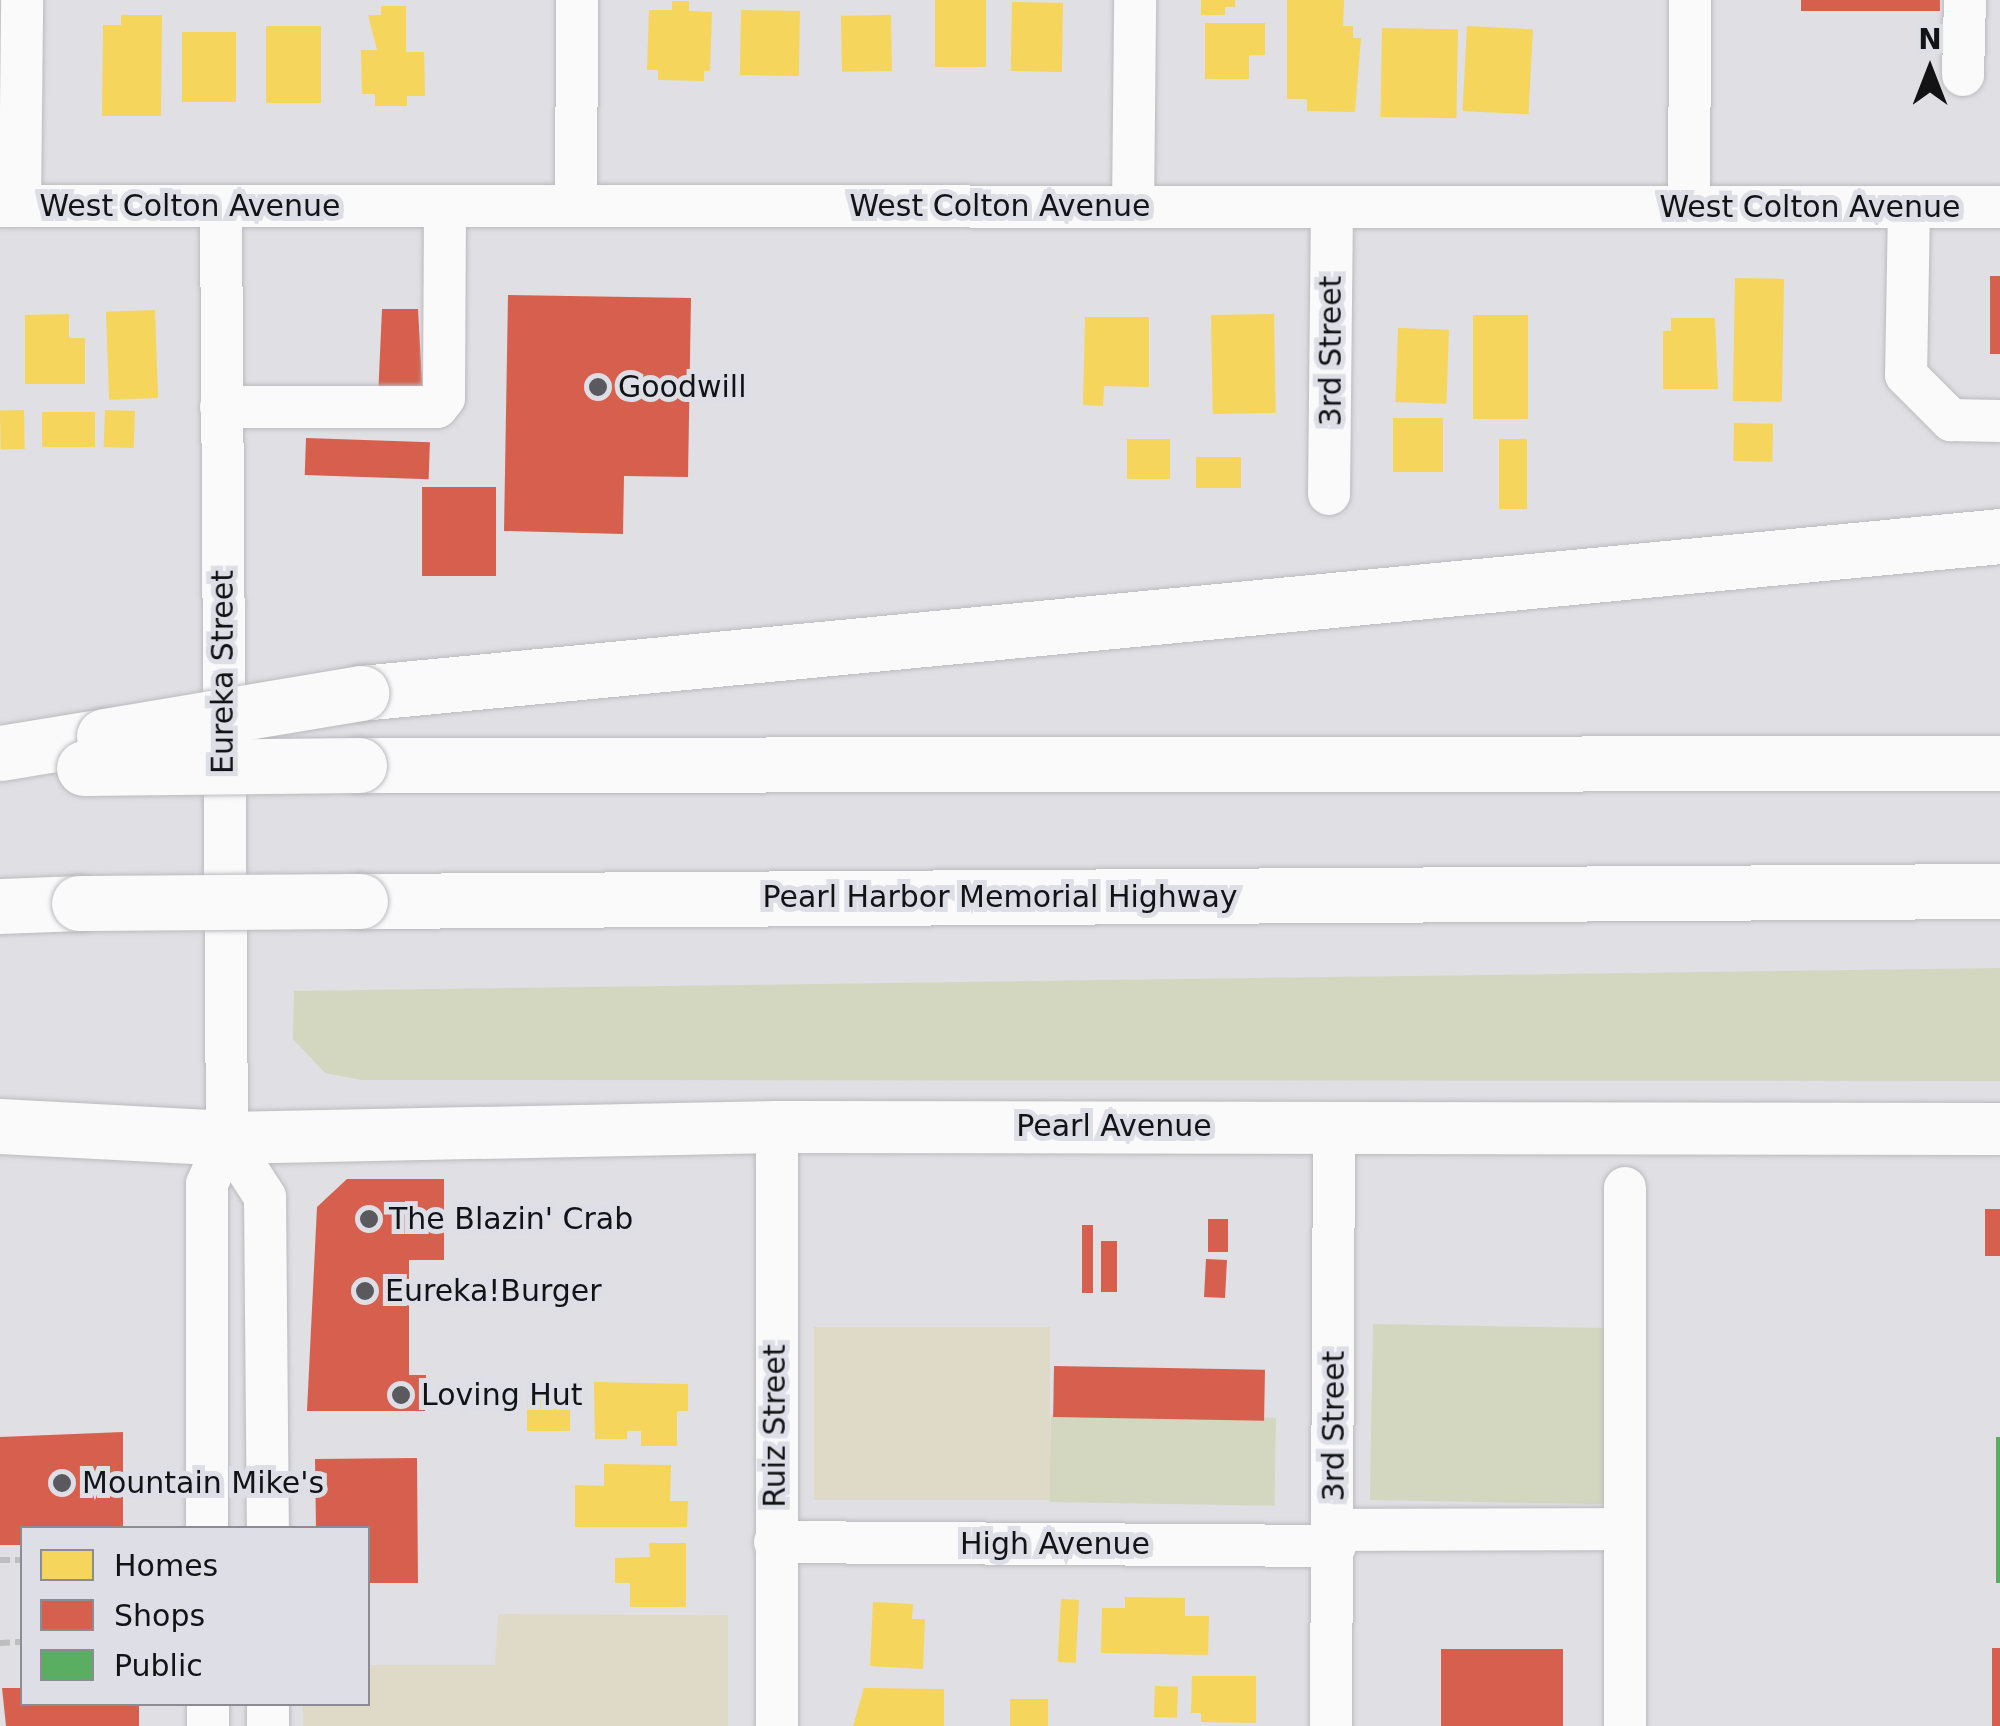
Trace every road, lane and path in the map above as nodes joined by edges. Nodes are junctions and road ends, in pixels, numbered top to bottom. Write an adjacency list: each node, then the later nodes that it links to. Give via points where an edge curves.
1 (22, 0): 7 (street)
2 (576, 0): 10 (street)
3 (1135, 0): 11 (street)
4 (1690, 0): 15 (street)
5 (1965, 0): 6 (street)
6 (1963, 76)
7 (10, 206): 8 (street, West Colton Avenue)
8 (221, 206): 9 (street, West Colton Avenue); 16 (street, Eureka Street)
9 (445, 206): 10 (street, West Colton Avenue); 16 (street, via 444,398 437,408)
10 (576, 206): 11 (street, West Colton Avenue)
11 (1133, 207): 14 (street, West Colton Avenue)
12 (1909, 207): 13 (street, West Colton Avenue); 15 (street, West Colton Avenue); 17 (street, via 1906,375 1952,420)
13 (2000, 207)
14 (1332, 208): 15 (street, West Colton Avenue); 18 (street, 3rd Street)
15 (1690, 208)
16 (220, 407): 32 (street, Eureka Street)
17 (2000, 420)
18 (1330, 494)
19 (2000, 536): 22 (highway, bridge, via 361,694)
20 (2000, 737): 23 (highway)
21 (0, 752): 22 (highway)
22 (94, 752): 23 (highway, bridge, via 358,765); 25 (highway)
23 (1934, 762): 24 (highway)
24 (2000, 763)
25 (0, 767)
26 (2000, 891): 27 (highway, Pearl Harbor Memorial Highway, bridge)
27 (0, 906)
28 (0, 1126): 32 (highway)
29 (1334, 1126): 30 (main road, Pearl Avenue); 31 (main road, Pearl Avenue); 37 (street, 3rd Street)
30 (777, 1127): 32 (main road, Pearl Avenue); 38 (street, Ruiz Street)
31 (2000, 1129)
32 (227, 1138): 34 (street, via 207,1184); 35 (street, via 264,1196)
33 (1625, 1188): 36 (street)
34 (207, 1526)
35 (268, 1526)
36 (1625, 1529): 37 (street, High Avenue); 41 (street)
37 (1334, 1538): 38 (street, High Avenue); 40 (street, 3rd Street)
38 (775, 1542): 39 (street, Ruiz Street)
39 (776, 1726)
40 (1331, 1726)
41 (1625, 1726)

